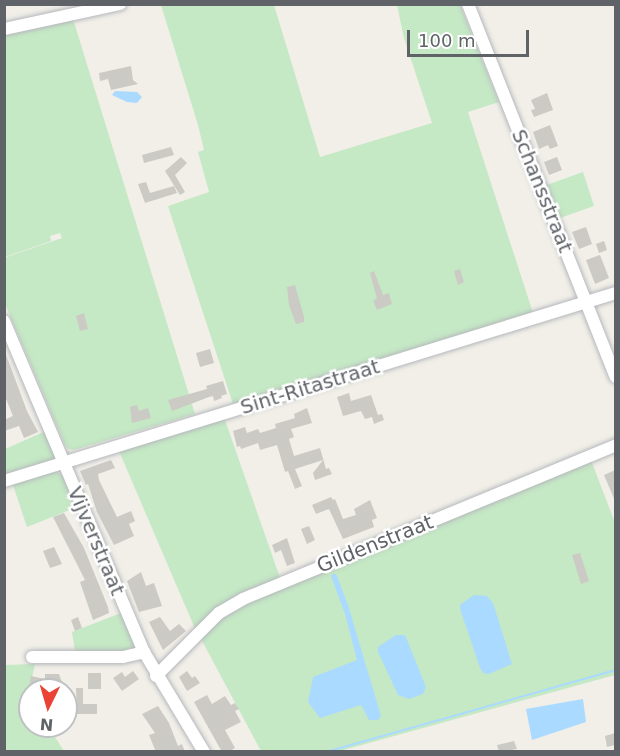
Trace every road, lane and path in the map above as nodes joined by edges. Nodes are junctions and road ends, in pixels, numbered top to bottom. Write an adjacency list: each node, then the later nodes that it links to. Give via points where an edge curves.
1 (120, 4): 3 (street)
2 (468, 4): 5 (street, Schansstraat)
3 (4, 29)
4 (615, 293): 5 (street, Sint-Ritastraat)
5 (586, 302): 7 (street, Schansstraat); 9 (street, Sint-Ritastraat)
6 (4, 321): 9 (street, Vijverstraat)
7 (615, 376)
8 (615, 445): 13 (street, Gildenstraat, via 243,599 219,613)
9 (63, 463): 10 (street, Sint-Ritastraat); 11 (street, Vijverstraat)
10 (4, 481)
11 (144, 652): 12 (street, via 123,657); 13 (street, Vijverstraat)
12 (32, 657)
13 (156, 676): 14 (street, Vijverstraat)
14 (204, 752)

